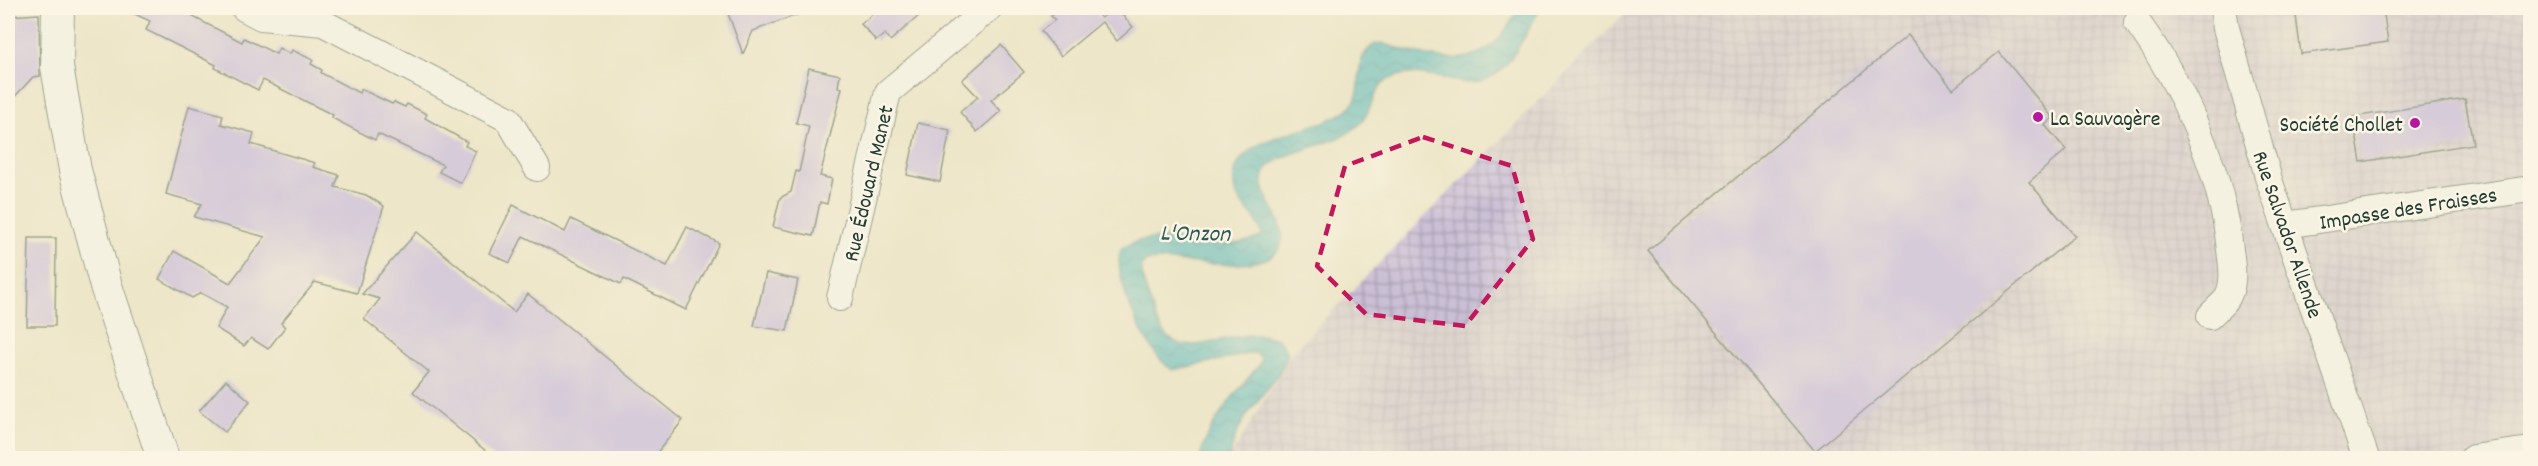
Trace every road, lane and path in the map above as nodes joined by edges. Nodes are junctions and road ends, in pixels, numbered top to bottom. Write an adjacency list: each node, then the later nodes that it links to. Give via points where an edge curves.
1 (58, 8): 12 (main road, via 57,67 75,170 106,286)
2 (244, 8): 6 (street, via 261,17 323,23 508,119)
3 (989, 8): 9 (street, Rue Édouard Manet, via 888,92)
4 (2223, 8): 8 (street, Rue Salvador Allende)
5 (2137, 22): 10 (street, via 2186,105 2206,150 2228,230 2233,271 2228,296)
6 (537, 168)
7 (2530, 189): 8 (street, Impasse des Fraisses)
8 (2285, 225): 13 (street, Rue Salvador Allende)
9 (840, 298)
10 (2210, 316)
11 (2530, 450): 14 (street)
12 (164, 459)
13 (2366, 459)
14 (2473, 459)

